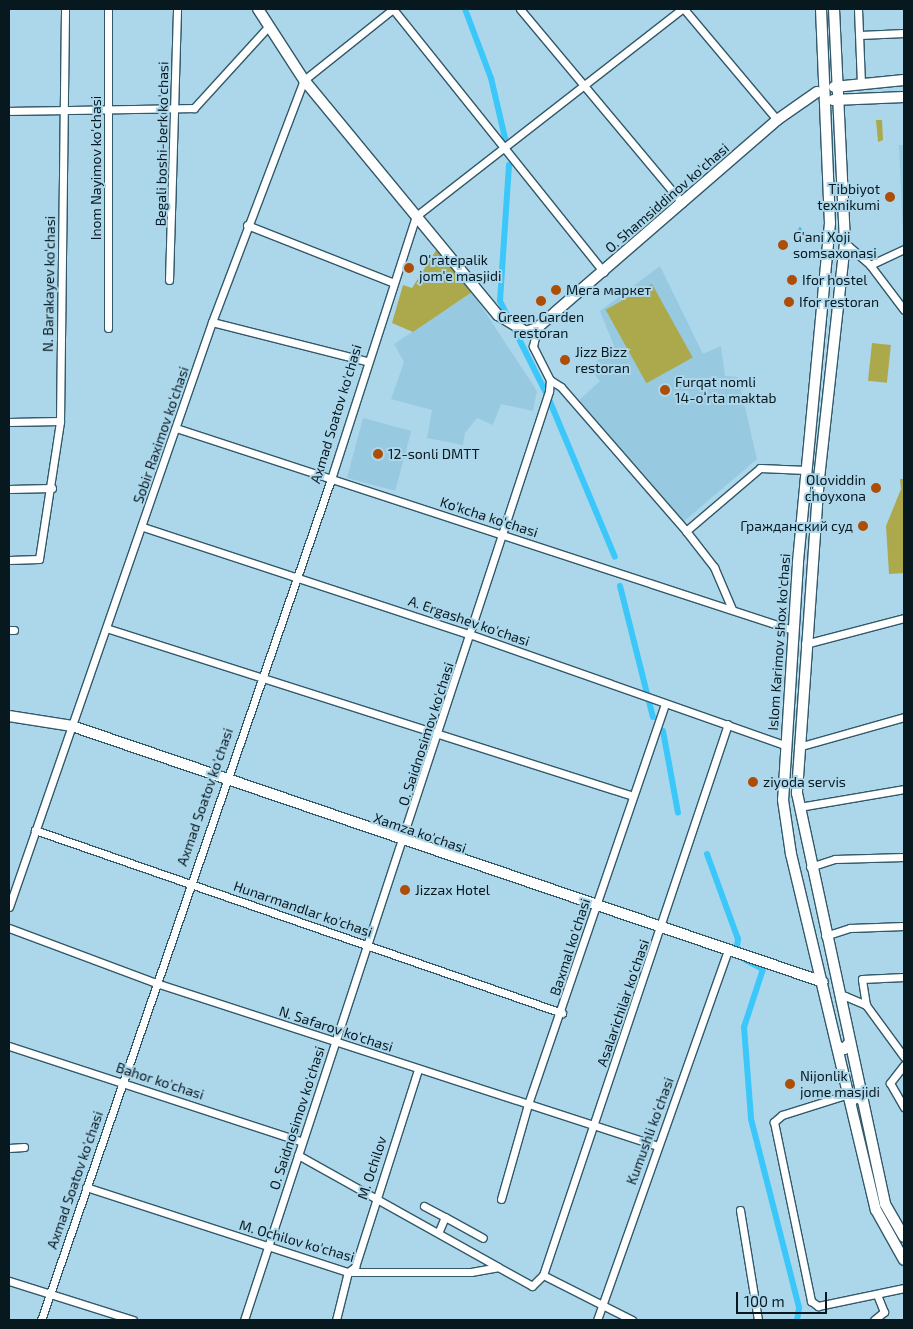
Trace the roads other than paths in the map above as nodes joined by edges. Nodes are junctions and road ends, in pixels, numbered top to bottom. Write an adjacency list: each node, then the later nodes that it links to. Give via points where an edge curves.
1 (64, 9): 25 (street, N. Barakayev ko'chasi)
2 (108, 9): 26 (street, Inom Nayimov ko'chasi)
3 (177, 9): 23 (street, Begali boshi-berk ko'chasi)
4 (258, 9): 11 (main road)
5 (393, 9): 14 (street, Sobir Raximov ko'chasi); 28 (street)
6 (520, 9): 19 (street)
7 (683, 9): 19 (street); 27 (street)
8 (821, 9): 17 (main road)
9 (834, 9): 18 (main road, Islom Karimov shox ko'chasi)
10 (858, 9): 13 (street)
11 (269, 26): 14 (main road); 23 (street, via 194,108)
12 (904, 33): 13 (street)
13 (860, 35): 16 (street)
14 (304, 80): 30 (main road); 31 (street, Sobir Raximov ko'chasi)
15 (904, 80): 16 (main road)
16 (861, 83): 18 (main road)
17 (825, 84): 18 (main road); 21 (main road)
18 (838, 84): 21 (main road); 22 (main road, Islom Karimov shox ko'chasi)
19 (583, 85): 28 (street); 29 (street)
20 (904, 97): 22 (main road)
21 (823, 99): 22 (main road); 27 (main road, O. Shamsiddinov ko'chasi); 44 (main road, Islom Karimov shox ko'chasi, via 830,223)
22 (838, 101): 32 (main road, Islom Karimov shox ko'chasi)
23 (175, 109): 26 (street); 36 (street, Begali boshi-berk ko'chasi)
24 (9, 111): 25 (street)
25 (65, 111): 26 (street); 46 (street, N. Barakayev ko'chasi)
26 (109, 111): 40 (street, Inom Nayimov ko'chasi)
27 (777, 120): 29 (main road, O. Shamsiddinov ko'chasi)
28 (503, 148): 30 (street); 35 (street)
29 (682, 203): 35 (main road, O. Shamsiddinov ko'chasi)
30 (416, 216): 37 (street, Axmad Soatov ko'chasi); 41 (main road, via 513,328 526,332)
31 (247, 225): 37 (street); 39 (street, Sobir Raximov ko'chasi)
32 (845, 243): 34 (street); 45 (main road, Islom Karimov shox ko'chasi)
33 (904, 249): 34 (street)
34 (870, 265): 38 (street)
35 (604, 272): 41 (main road, O. Shamsiddinov ko'chasi)
36 (169, 280)
37 (392, 282): 42 (street, Axmad Soatov ko'chasi)
38 (904, 310)
39 (212, 322): 42 (street); 48 (street, Sobir Raximov ko'chasi)
40 (108, 328)
41 (537, 328): 43 (street, via 533,346)
42 (366, 361): 51 (street, Axmad Soatov ko'chasi)
43 (550, 380): 55 (street, via 561,386); 56 (street, O. Saidnosimov ko'chasi)
44 (813, 417): 45 (main road, via 819,424); 49 (main road, Islom Karimov shox ko'chasi)
45 (826, 419): 50 (main road, Islom Karimov shox ko'chasi)
46 (60, 421): 47 (street); 52 (street, N. Barakayev ko'chasi)
47 (9, 422)
48 (176, 428): 51 (street, Ko'kcha ko'chasi); 54 (street, Sobir Raximov ko'chasi)
49 (806, 472): 50 (main road, via 814,470); 55 (street, via 760,468); 62 (main road, Islom Karimov shox ko'chasi)
50 (819, 477): 64 (main road, Islom Karimov shox ko'chasi)
51 (331, 479): 56 (street, Ko'kcha ko'chasi); 58 (street, Axmad Soatov ko'chasi)
52 (52, 488): 53 (street); 57 (street, N. Barakayev ko'chasi, via 39,559)
53 (9, 489)
54 (143, 527): 58 (street, A. Ergashev ko'chasi); 61 (street, Sobir Raximov ko'chasi)
55 (686, 531): 59 (street, via 714,567)
56 (504, 534): 59 (street, Ko'kcha ko'chasi); 63 (street, O. Saidnosimov ko'chasi)
57 (9, 560)
58 (295, 577): 63 (street, A. Ergashev ko'chasi); 65 (street, Axmad Soatov ko'chasi)
59 (732, 608): 62 (street, Ko'kcha ko'chasi)
60 (904, 618): 64 (street)
61 (106, 628): 65 (street); 70 (street, Sobir Raximov ko'chasi)
62 (793, 630): 72 (main road, Islom Karimov shox ko'chasi)
63 (472, 635): 66 (street, A. Ergashev ko'chasi); 71 (street, O. Saidnosimov ko'chasi)
64 (805, 644): 73 (main road, Islom Karimov shox ko'chasi)
65 (262, 676): 71 (street); 74 (street, Axmad Soatov ko'chasi)
66 (665, 704): 69 (street, A. Ergashev ko'chasi); 76 (street, Baxmal ko'chasi)
67 (9, 716): 70 (main road, Xamza ko'chasi)
68 (904, 718): 73 (street)
69 (728, 724): 72 (street, A. Ergashev ko'chasi); 88 (street, Asalarichilar ko'chasi)
70 (72, 726): 74 (main road, Xamza ko'chasi); 78 (street, Sobir Raximov ko'chasi)
71 (438, 733): 76 (street); 79 (street, O. Saidnosimov ko'chasi)
72 (785, 745): 93 (main road, Islom Karimov shox ko'chasi, via 783,800 791,854)
73 (798, 748): 77 (main road, Islom Karimov shox ko'chasi)
74 (226, 779): 79 (main road, Xamza ko'chasi); 83 (street, Axmad Soatov ko'chasi)
75 (904, 789): 77 (street)
76 (633, 796): 85 (street, Baxmal ko'chasi)
77 (799, 807): 81 (main road, Islom Karimov shox ko'chasi)
78 (35, 830): 82 (street, Sobir Raximov ko'chasi); 83 (street, Hunarmandlar ko'chasi)
79 (403, 842): 85 (main road, Xamza ko'chasi); 90 (street, O. Saidnosimov ko'chasi)
80 (904, 857): 81 (street, via 835,859)
81 (810, 866): 89 (main road, Islom Karimov shox ko'chasi)
82 (12, 882): 84 (street, Sobir Raximov ko'chasi)
83 (190, 884): 90 (street, Hunarmandlar ko'chasi); 94 (street, Axmad Soatov ko'chasi)
84 (9, 907)
85 (597, 908): 88 (main road, Xamza ko'chasi); 97 (street, Baxmal ko'chasi)
86 (904, 926): 89 (street, via 850,928)
87 (9, 928): 94 (street, N. Safarov ko'chasi)
88 (662, 929): 91 (main road, Xamza ko'chasi); 110 (street, Asalarichilar ko'chasi)
89 (825, 936): 95 (main road, Islom Karimov shox ko'chasi)
90 (369, 944): 97 (street, Hunarmandlar ko'chasi); 98 (street, O. Saidnosimov ko'chasi)
91 (733, 952): 93 (main road, Xamza ko'chasi); 112 (street, Kumushli ko'chasi)
92 (904, 977): 96 (street, via 862,979)
93 (822, 982): 101 (main road, Islom Karimov shox ko'chasi)
94 (156, 983): 98 (street, N. Safarov ko'chasi); 105 (street, Axmad Soatov ko'chasi)
95 (840, 1003): 96 (street, via 845,996); 99 (main road, Islom Karimov shox ko'chasi)
96 (866, 1005): 102 (street)
97 (562, 1013): 108 (street, Baxmal ko'chasi)
98 (334, 1042): 104 (street, N. Safarov ko'chasi); 111 (street, O. Saidnosimov ko'chasi)
99 (849, 1043): 101 (main road, via 844,1049); 106 (main road, Islom Karimov shox ko'chasi)
100 (9, 1046): 105 (street, Bahor ko'chasi)
101 (838, 1046): 107 (main road, Islom Karimov shox ko'chasi)
102 (904, 1057)
103 (904, 1065): 109 (street, via 890,1083)
104 (418, 1069): 108 (street, N. Safarov ko'chasi); 117 (street, M. Ochilov)
105 (123, 1082): 111 (street, Bahor ko'chasi); 116 (street, Axmad Soatov ko'chasi)
106 (861, 1096): 107 (main road); 123 (main road, Islom Karimov shox ko'chasi, via 885,1204)
107 (850, 1098): 126 (main road, Islom Karimov shox ko'chasi, via 876,1210); 133 (street, via 778,1117 774,1125 812,1304)
108 (528, 1104): 110 (street, N. Safarov ko'chasi); 118 (street, Baxmal ko'chasi)
109 (904, 1107)
110 (594, 1125): 112 (street, N. Safarov ko'chasi); 129 (street, Asalarichilar ko'chasi)
111 (302, 1142): 115 (street, O. Saidnosimov ko'chasi)
112 (658, 1146): 134 (street, Kumushli ko'chasi)
113 (24, 1147): 114 (street)
114 (9, 1148)
115 (298, 1155): 117 (street); 125 (street, O. Saidnosimov ko'chasi)
116 (86, 1186): 125 (street, M. Ochilov ko'chasi); 132 (street, Axmad Soatov ko'chasi)
117 (375, 1194): 122 (street); 128 (street, M. Ochilov, via 355,1267)
118 (501, 1199)
119 (424, 1206): 121 (street)
120 (740, 1210): 141 (street)
121 (446, 1217): 122 (street); 124 (street)
122 (440, 1231): 127 (street)
123 (904, 1237)
124 (483, 1238)
125 (268, 1247): 128 (street, M. Ochilov ko'chasi); 137 (street, O. Saidnosimov ko'chasi)
126 (904, 1260)
127 (498, 1267): 128 (street, M. Ochilov ko'chasi, via 471,1272); 129 (street, Asalarichilar ko'chasi, via 532,1286)
128 (348, 1272): 138 (street, M. Ochilov)
129 (543, 1275): 134 (street)
130 (9, 1281): 132 (street)
131 (904, 1288): 133 (street)
132 (50, 1295): 135 (street, Axmad Soatov ko'chasi); 136 (street)
133 (877, 1295): 142 (street, via 884,1312)
134 (601, 1308): 139 (street, Kumushli ko'chasi); 140 (street)
135 (41, 1320)
136 (133, 1320)
137 (244, 1320)
138 (336, 1320)
139 (597, 1320)
140 (632, 1320)
141 (758, 1320)
142 (874, 1320)

